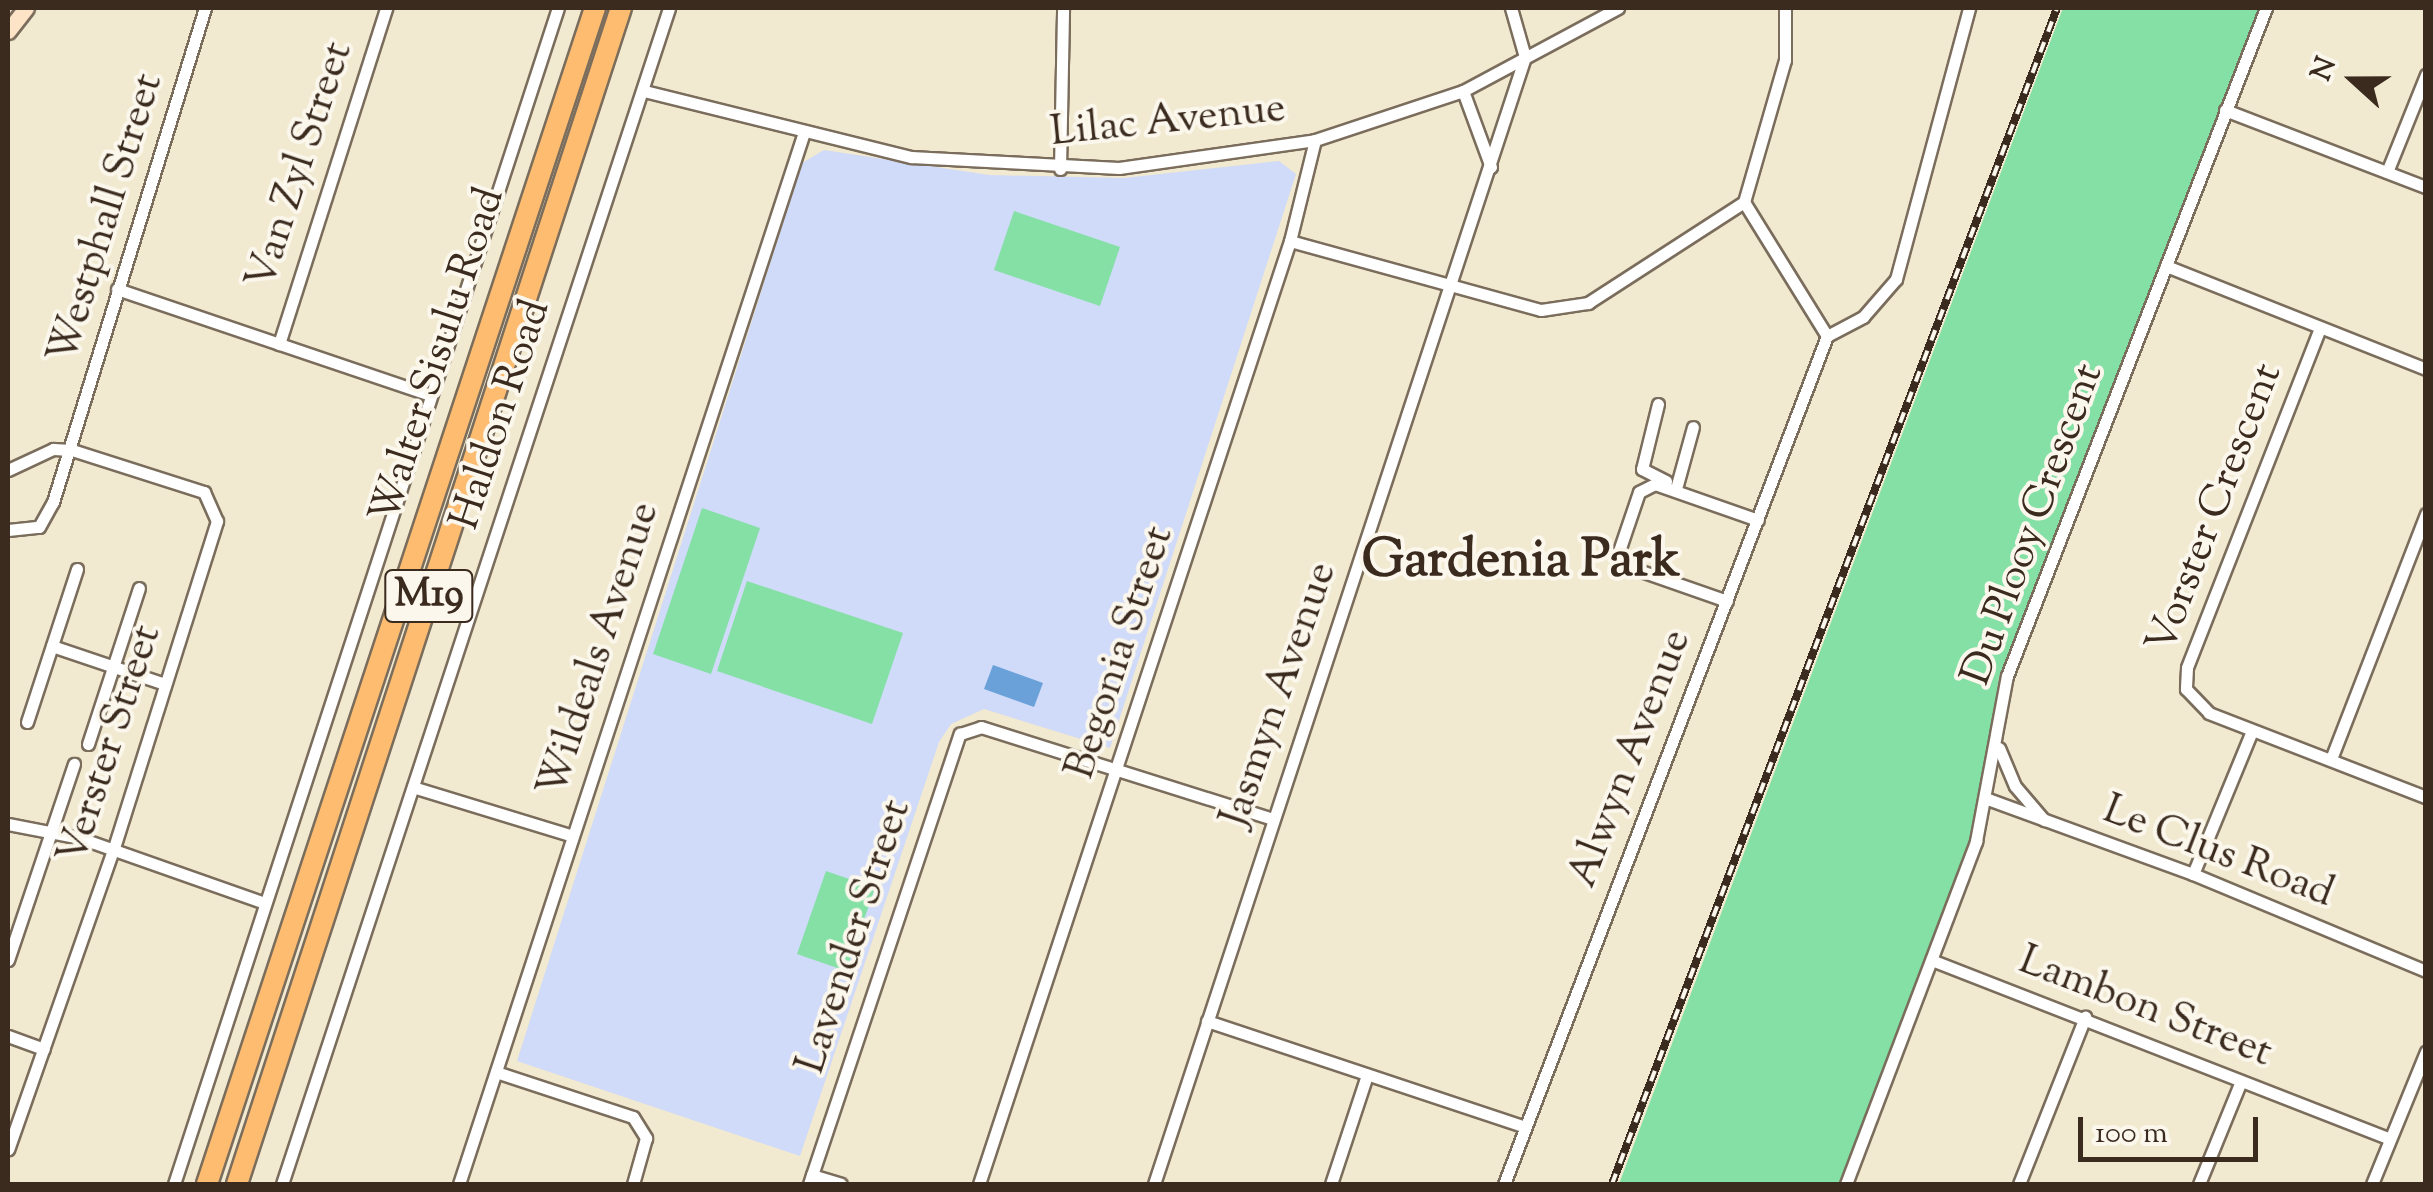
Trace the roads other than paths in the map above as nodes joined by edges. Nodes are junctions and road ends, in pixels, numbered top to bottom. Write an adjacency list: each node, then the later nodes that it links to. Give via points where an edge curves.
1 (26, 8): 14 (street)
2 (205, 8): 30 (street, Westphall Street)
3 (386, 8): 33 (street, Van Zyl Street)
4 (558, 8): 35 (street, Haldon Road)
5 (595, 8): 86 (highway, Walter Sisulu Road / M19)
6 (621, 8): 87 (highway, Walter Sisulu Road / M19)
7 (669, 8): 17 (street, Haldon Road)
8 (1062, 8): 23 (street)
9 (1511, 8): 15 (street)
10 (1618, 8): 15 (street, Lilac Avenue)
11 (1784, 8): 26 (street, via 1785,60)
12 (1969, 8): 32 (street, via 1896,279 1863,317)
13 (2266, 8): 19 (street, Du Plooy Crescent)
14 (8, 31)
15 (1526, 56): 18 (street, Lilac Avenue); 22 (street, Jasmyn Avenue)
16 (2426, 75): 24 (street)
17 (644, 91): 20 (street, Lilac Avenue); 59 (street, Haldon Road)
18 (1463, 91): 21 (street, Lilac Avenue); 22 (street)
19 (2225, 110): 24 (street); 28 (street, Du Plooy Crescent)
20 (803, 135): 23 (street, Lilac Avenue, via 911,157); 66 (street, Wildeals Avenue)
21 (1315, 140): 23 (street, Lilac Avenue, via 1180,162); 27 (street, Begonia Street)
22 (1491, 167): 29 (street, Jasmyn Avenue)
23 (1060, 170)
24 (2388, 172): 25 (street)
25 (2426, 188)
26 (1744, 202): 29 (street, via 1575,307 1541,310); 32 (street)
27 (1290, 241): 29 (street); 58 (street, Begonia Street)
28 (2166, 266): 31 (street); 55 (street, Du Plooy Crescent, via 2007,676)
29 (1453, 284): 62 (street, Jasmyn Avenue)
30 (117, 290): 33 (street); 38 (street, Westphall Street)
31 (2320, 328): 34 (street); 53 (street, Vorster Crescent, via 2184,678 2199,707)
32 (1826, 336): 44 (street, Alwyn Avenue)
33 (279, 344): 35 (street)
34 (2426, 368)
35 (431, 396): 69 (street, Haldon Road)
36 (1658, 404): 42 (street, via 1642,468)
37 (1694, 427): 42 (street)
38 (72, 450): 39 (street); 41 (street, Westphall Street); 51 (street, Verster Street, via 193,488 216,510)
39 (36, 458): 40 (street); 41 (street)
40 (8, 470)
41 (62, 475): 45 (street, Westphall Street, via 39,527)
42 (1677, 485): 44 (street)
43 (2426, 514): 56 (street)
44 (1759, 517): 48 (street, Alwyn Avenue); 48 (street, via 1655,484 1639,492 1618,554 1621,564)
45 (8, 530)
46 (77, 570): 49 (street)
47 (139, 588): 50 (street)
48 (1727, 601): 81 (street, Alwyn Avenue)
49 (52, 646): 50 (street); 52 (street)
50 (114, 667): 51 (street); 54 (street)
51 (165, 684): 67 (street, Verster Street)
52 (27, 722)
53 (2252, 732): 56 (street, Vorster Crescent); 68 (street)
54 (88, 744)
55 (1998, 744): 61 (street, Du Plooy Crescent); 63 (street, via 2015,786)
56 (2332, 759): 60 (street, Vorster Crescent)
57 (74, 764): 65 (street)
58 (1118, 770): 62 (street); 84 (street, Lavender Street, via 981,727 960,734); 92 (street, Begonia Street)
59 (413, 787): 66 (street); 88 (street, Haldon Road)
60 (2426, 797)
61 (1986, 798): 63 (street, Le Clus Road); 71 (street, Du Plooy Crescent)
62 (1273, 819): 74 (street, Jasmyn Avenue)
63 (2046, 822): 68 (street, Le Clus Road)
64 (8, 824): 65 (street)
65 (50, 833): 67 (street); 70 (street)
66 (574, 836): 78 (street, Wildeals Avenue)
67 (113, 850): 69 (street); 76 (street, Verster Street)
68 (2193, 874): 72 (street, Le Clus Road)
69 (265, 903): 85 (street, Haldon Road)
70 (8, 960)
71 (1934, 961): 73 (street, Lambon Street); 96 (street, Du Plooy Crescent)
72 (2426, 971)
73 (2085, 1017): 80 (street, Lambon Street); 97 (street)
74 (1207, 1021): 79 (street); 93 (street, Jasmyn Avenue)
75 (8, 1036): 76 (street)
76 (44, 1049): 83 (street, Verster Street)
77 (2426, 1052): 82 (street)
78 (496, 1072): 89 (street, Wildeals Avenue); 90 (street, via 632,1117 646,1138)
79 (1367, 1075): 81 (street); 94 (street)
80 (2241, 1081): 82 (street, Lambon Street); 98 (street)
81 (1523, 1126): 95 (street, Alwyn Avenue)
82 (2389, 1138): 99 (street)
83 (8, 1149)
84 (811, 1180): 91 (street)
85 (174, 1184)
86 (207, 1184)
87 (237, 1184)
88 (282, 1184)
89 (459, 1184)
90 (633, 1184)
91 (840, 1184)
92 (979, 1184)
93 (1154, 1184)
94 (1331, 1184)
95 (1504, 1184)
96 (1846, 1184)
97 (2019, 1184)
98 (2199, 1184)
99 (2372, 1184)

